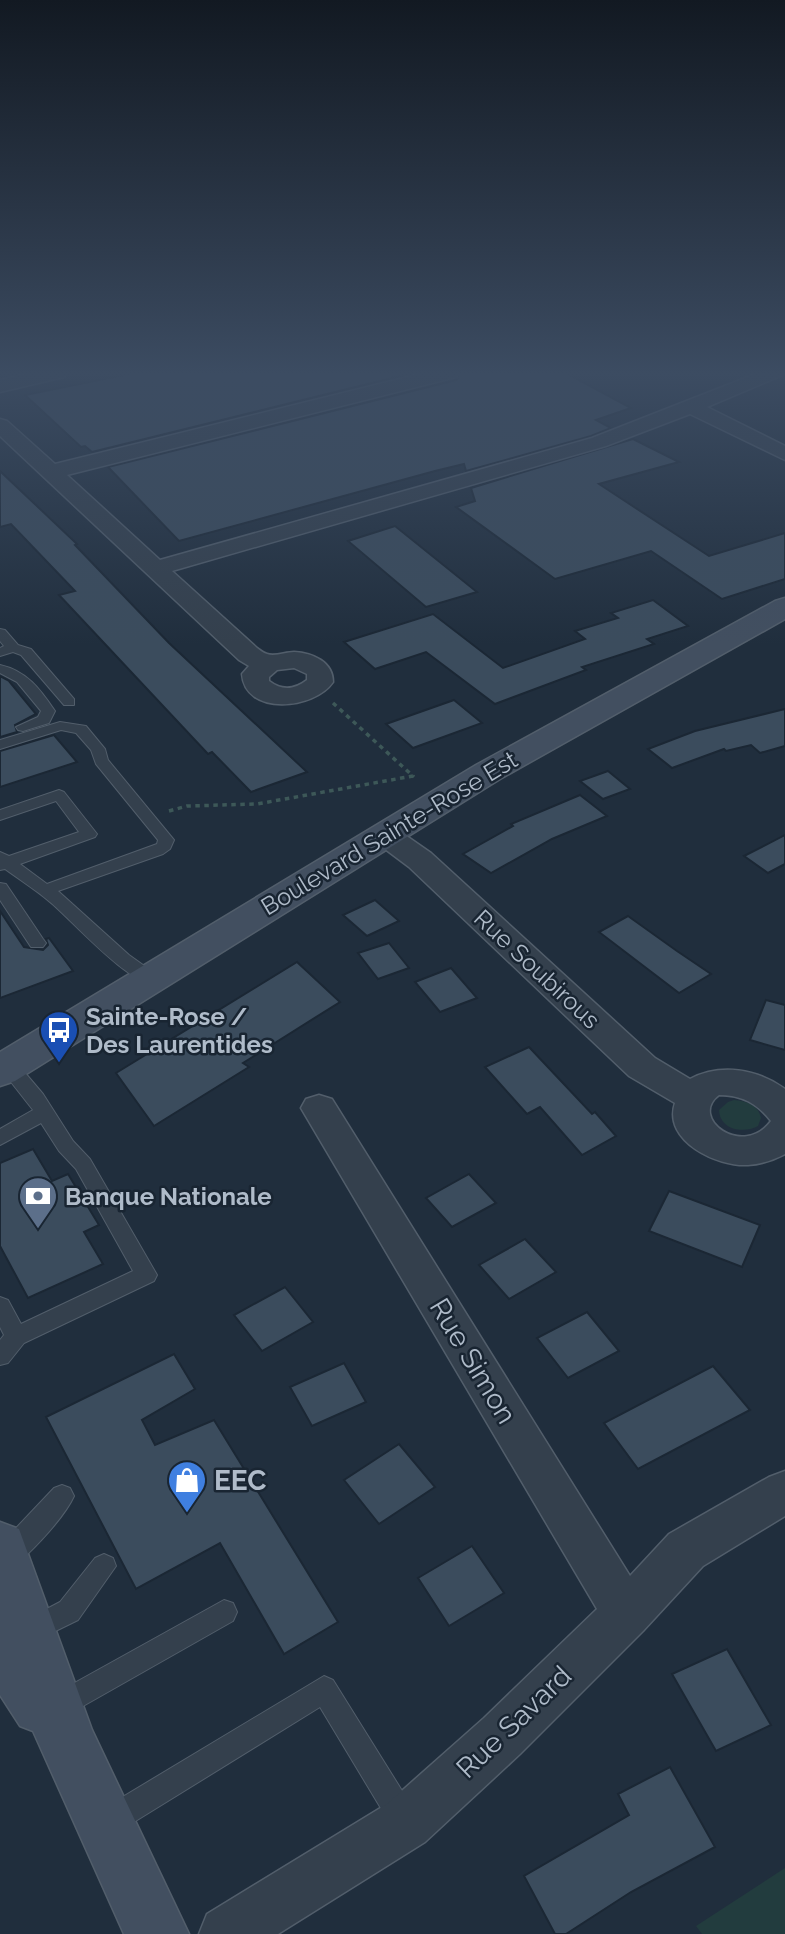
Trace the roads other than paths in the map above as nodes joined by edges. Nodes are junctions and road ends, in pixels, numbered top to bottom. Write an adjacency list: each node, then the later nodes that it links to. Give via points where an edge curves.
1 (42, 463): 4 (street)
2 (86, 463): 4 (street)
3 (525, 463): 5 (street)
4 (51, 472): 5 (street)
5 (158, 568): 9 (street)
6 (785, 607): 15 (street, Boulevard Sainte-Rose Est)
7 (0, 633): 8 (lane)
8 (6, 650): 11 (lane, via 26,652)
9 (265, 665)
10 (0, 669): 12 (lane, via 19,676 48,714 36,724)
11 (69, 702)
12 (0, 734)
13 (0, 745): 18 (lane, via 60,726 81,729 98,749 101,761 166,840 161,849)
14 (0, 815): 16 (lane, via 59,795 89,834)
15 (384, 834): 20 (street, Boulevard Sainte-Rose Est); 22 (street, Rue Soubirous, via 420,860 642,1067)
16 (2, 861): 18 (lane)
17 (0, 888): 19 (lane)
18 (46, 890): 20 (lane)
19 (37, 943)
20 (151, 979): 21 (street, Boulevard Sainte-Rose Est)
21 (4, 1069): 24 (lane)
22 (695, 1098): 25 (street, via 704,1088 719,1083 747,1083 771,1094); 26 (street, via 691,1111 695,1125 722,1147 759,1150 774,1143)
23 (319, 1108): 36 (street, Rue Simon)
24 (44, 1112): 27 (lane); 29 (lane, via 83,1164 146,1275)
25 (785, 1113)
26 (785, 1129)
27 (0, 1138)
28 (0, 1306): 29 (lane)
29 (16, 1336): 30 (lane)
30 (0, 1356)
31 (785, 1492): 36 (street, Rue Savard, via 686,1550)
32 (62, 1496): 33 (lane)
33 (2, 1556): 37 (street)
34 (104, 1566): 37 (lane, via 69,1611)
35 (224, 1612): 38 (lane)
36 (626, 1614): 39 (street, Rue Savard)
37 (10, 1641): 38 (street)
38 (56, 1721): 40 (street)
39 (406, 1823): 40 (lane, via 324,1689); 42 (street, Rue Savard)
40 (105, 1824): 41 (street)
41 (157, 1934)
42 (227, 1934)

